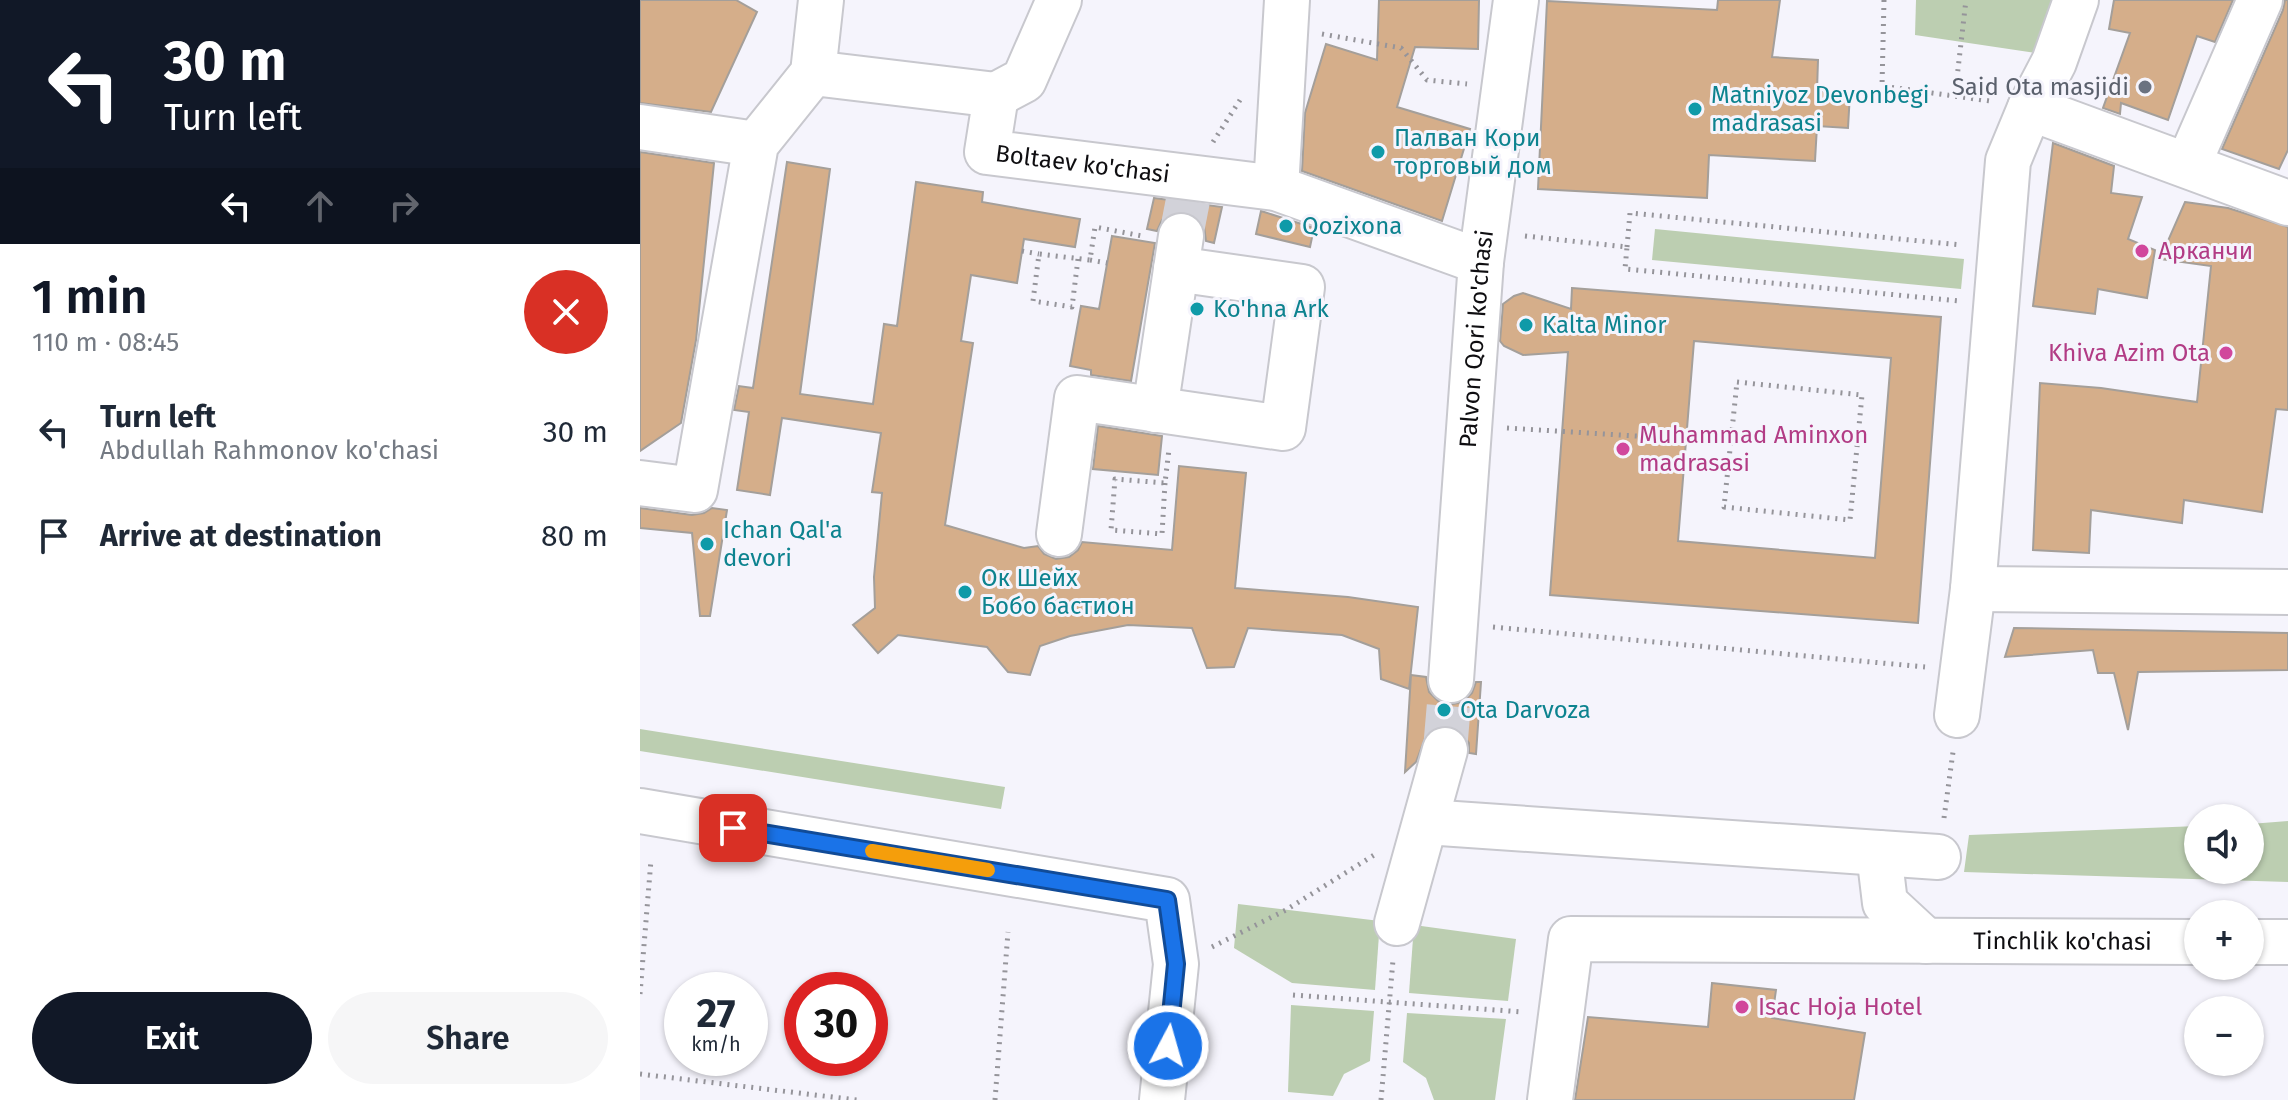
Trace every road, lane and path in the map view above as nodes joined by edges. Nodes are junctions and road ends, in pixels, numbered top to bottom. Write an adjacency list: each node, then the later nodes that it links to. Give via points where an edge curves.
1 (821, 0): 9 (street)
2 (1059, 0): 11 (street, via 1024,80)
3 (1516, 0): 10 (street, Palvon Qori ko'chasi)
4 (1884, 0): 12 (path, via 1882,86)
5 (1966, 0): 12 (path)
6 (2076, 0): 13 (street, via 2054,62)
7 (2260, 0): 16 (street)
8 (1286, 14): 10 (path, via 1401,48 1427,80); 17 (street)
9 (813, 73): 11 (street); 15 (street)
10 (1504, 87): 27 (street, Palvon Qori ko'chasi)
11 (996, 95): 19 (street, Boltaev ko'chasi, via 987,152)
12 (1955, 95): 13 (path)
13 (2030, 108): 16 (street); 22 (street, via 2008,161)
14 (640, 127): 15 (street)
15 (756, 144): 33 (street, via 695,490)
16 (2188, 165): 18 (street)
17 (1276, 188): 19 (street, Boltaev ko'chasi); 27 (street, Boltaev ko'chasi)
18 (2288, 203)
19 (1183, 225): 26 (path, via 1095,227); 30 (street); 30 (street, via 1302,287 1283,428)
20 (1534, 237): 21 (path)
21 (1627, 247): 22 (path, via 1630,213); 29 (path, via 1625,269)
22 (2002, 249): 29 (street)
23 (1022, 251): 24 (path)
24 (1039, 254): 25 (path); 25 (path, via 1033,301 1072,307)
25 (1078, 259): 26 (path)
26 (1090, 260): 28 (path)
27 (1481, 262): 31 (street, Palvon Qori ko'chasi)
28 (1107, 263)
29 (1997, 305): 36 (street)
30 (1164, 411): 34 (path); 35 (street, via 1077,398)
31 (1470, 426): 32 (path); 38 (street, Palvon Qori ko'chasi)
32 (1731, 442): 32 (path, via 1724,507 1850,520 1862,395 1737,382)
33 (640, 483)
34 (1165, 483): 34 (path, via 1115,479 1111,530 1162,534)
35 (1059, 534)
36 (1973, 589): 37 (street); 41 (street)
37 (2288, 592)
38 (1456, 623): 39 (path); 40 (street, Palvon Qori ko'chasi)
39 (1916, 666)
40 (1451, 680)
41 (1957, 715)
42 (1445, 750): 44 (street)
43 (640, 811): 55 (street, via 1167,900)
44 (1426, 822): 45 (street); 49 (street)
45 (1879, 853): 47 (street); 51 (street, via 1885,903)
46 (1375, 854): 55 (path, via 1286,910)
47 (1938, 857)
48 (651, 860): 56 (path)
49 (1397, 923): 58 (path)
50 (1008, 932): 62 (path)
51 (1926, 941): 52 (street, Tinchlik ko'chasi); 59 (street, Tinchlik ko'chasi, via 1571,939)
52 (2184, 942)
53 (2264, 942): 54 (street)
54 (2288, 942)
55 (1176, 964): 63 (street)
56 (640, 994)
57 (1293, 995): 58 (path)
58 (1387, 1002): 59 (path); 64 (path)
59 (1561, 1015): 65 (street)
60 (640, 1074): 61 (path)
61 (857, 1100)
62 (995, 1100)
63 (1162, 1100)
64 (1381, 1100)
65 (1550, 1100)

